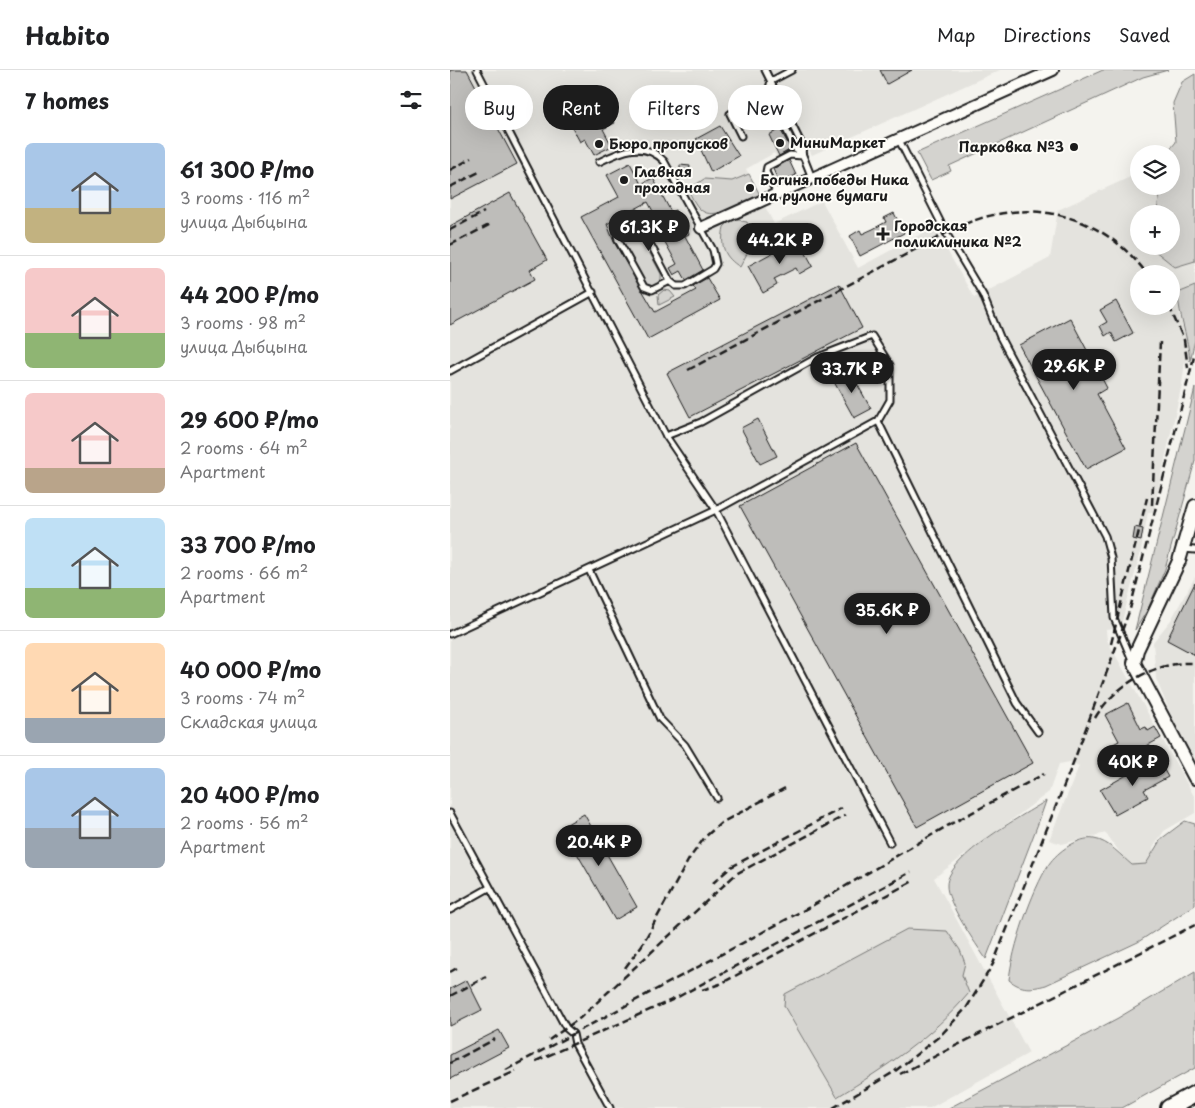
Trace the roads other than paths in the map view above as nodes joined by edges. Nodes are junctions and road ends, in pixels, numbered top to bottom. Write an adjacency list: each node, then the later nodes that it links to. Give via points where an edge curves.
1 (477, 70): 17 (lane)
2 (765, 70): 5 (lane)
3 (792, 70): 5 (lane)
4 (1053, 70): 10 (street)
5 (771, 81): 6 (lane); 11 (lane, via 803,147)
6 (770, 85)
7 (739, 130): 9 (lane)
8 (786, 130): 11 (lane)
9 (742, 136)
10 (899, 140): 13 (street); 26 (lane, via 946,233 983,295 1000,337 1105,536 1111,558 1114,618)
11 (802, 155): 13 (lane); 14 (lane, via 790,155 767,167 766,172)
12 (599, 162): 15 (lane, via 632,149 656,154 664,161)
13 (813, 178): 14 (street)
14 (777, 194): 15 (street)
15 (701, 228): 16 (lane, via 715,254 716,264 685,286 676,286)
16 (670, 281): 16 (lane, via 652,290 644,287 616,234 621,221 632,219 639,223)
17 (593, 292): 18 (lane); 20 (lane)
18 (450, 371)
19 (878, 421): 20 (lane, via 890,400 890,365 872,336 818,357 701,422); 22 (lane); 27 (lane, via 1017,703)
20 (666, 436): 22 (lane)
21 (1195, 506): 23 (street)
22 (716, 510): 24 (lane); 31 (lane)
23 (1189, 549): 26 (street, via 1137,650)
24 (589, 570): 25 (lane); 29 (lane, via 660,719 686,745)
25 (450, 634)
26 (1134, 663): 28 (street)
27 (1038, 732)
28 (1195, 778)
29 (717, 798)
30 (450, 813): 32 (lane)
31 (890, 843)
32 (489, 888): 33 (lane); 35 (lane, via 566,1028 573,1034 575,1044)
33 (450, 910)
34 (1195, 1094): 36 (main road)
35 (610, 1108)
36 (1169, 1108)

